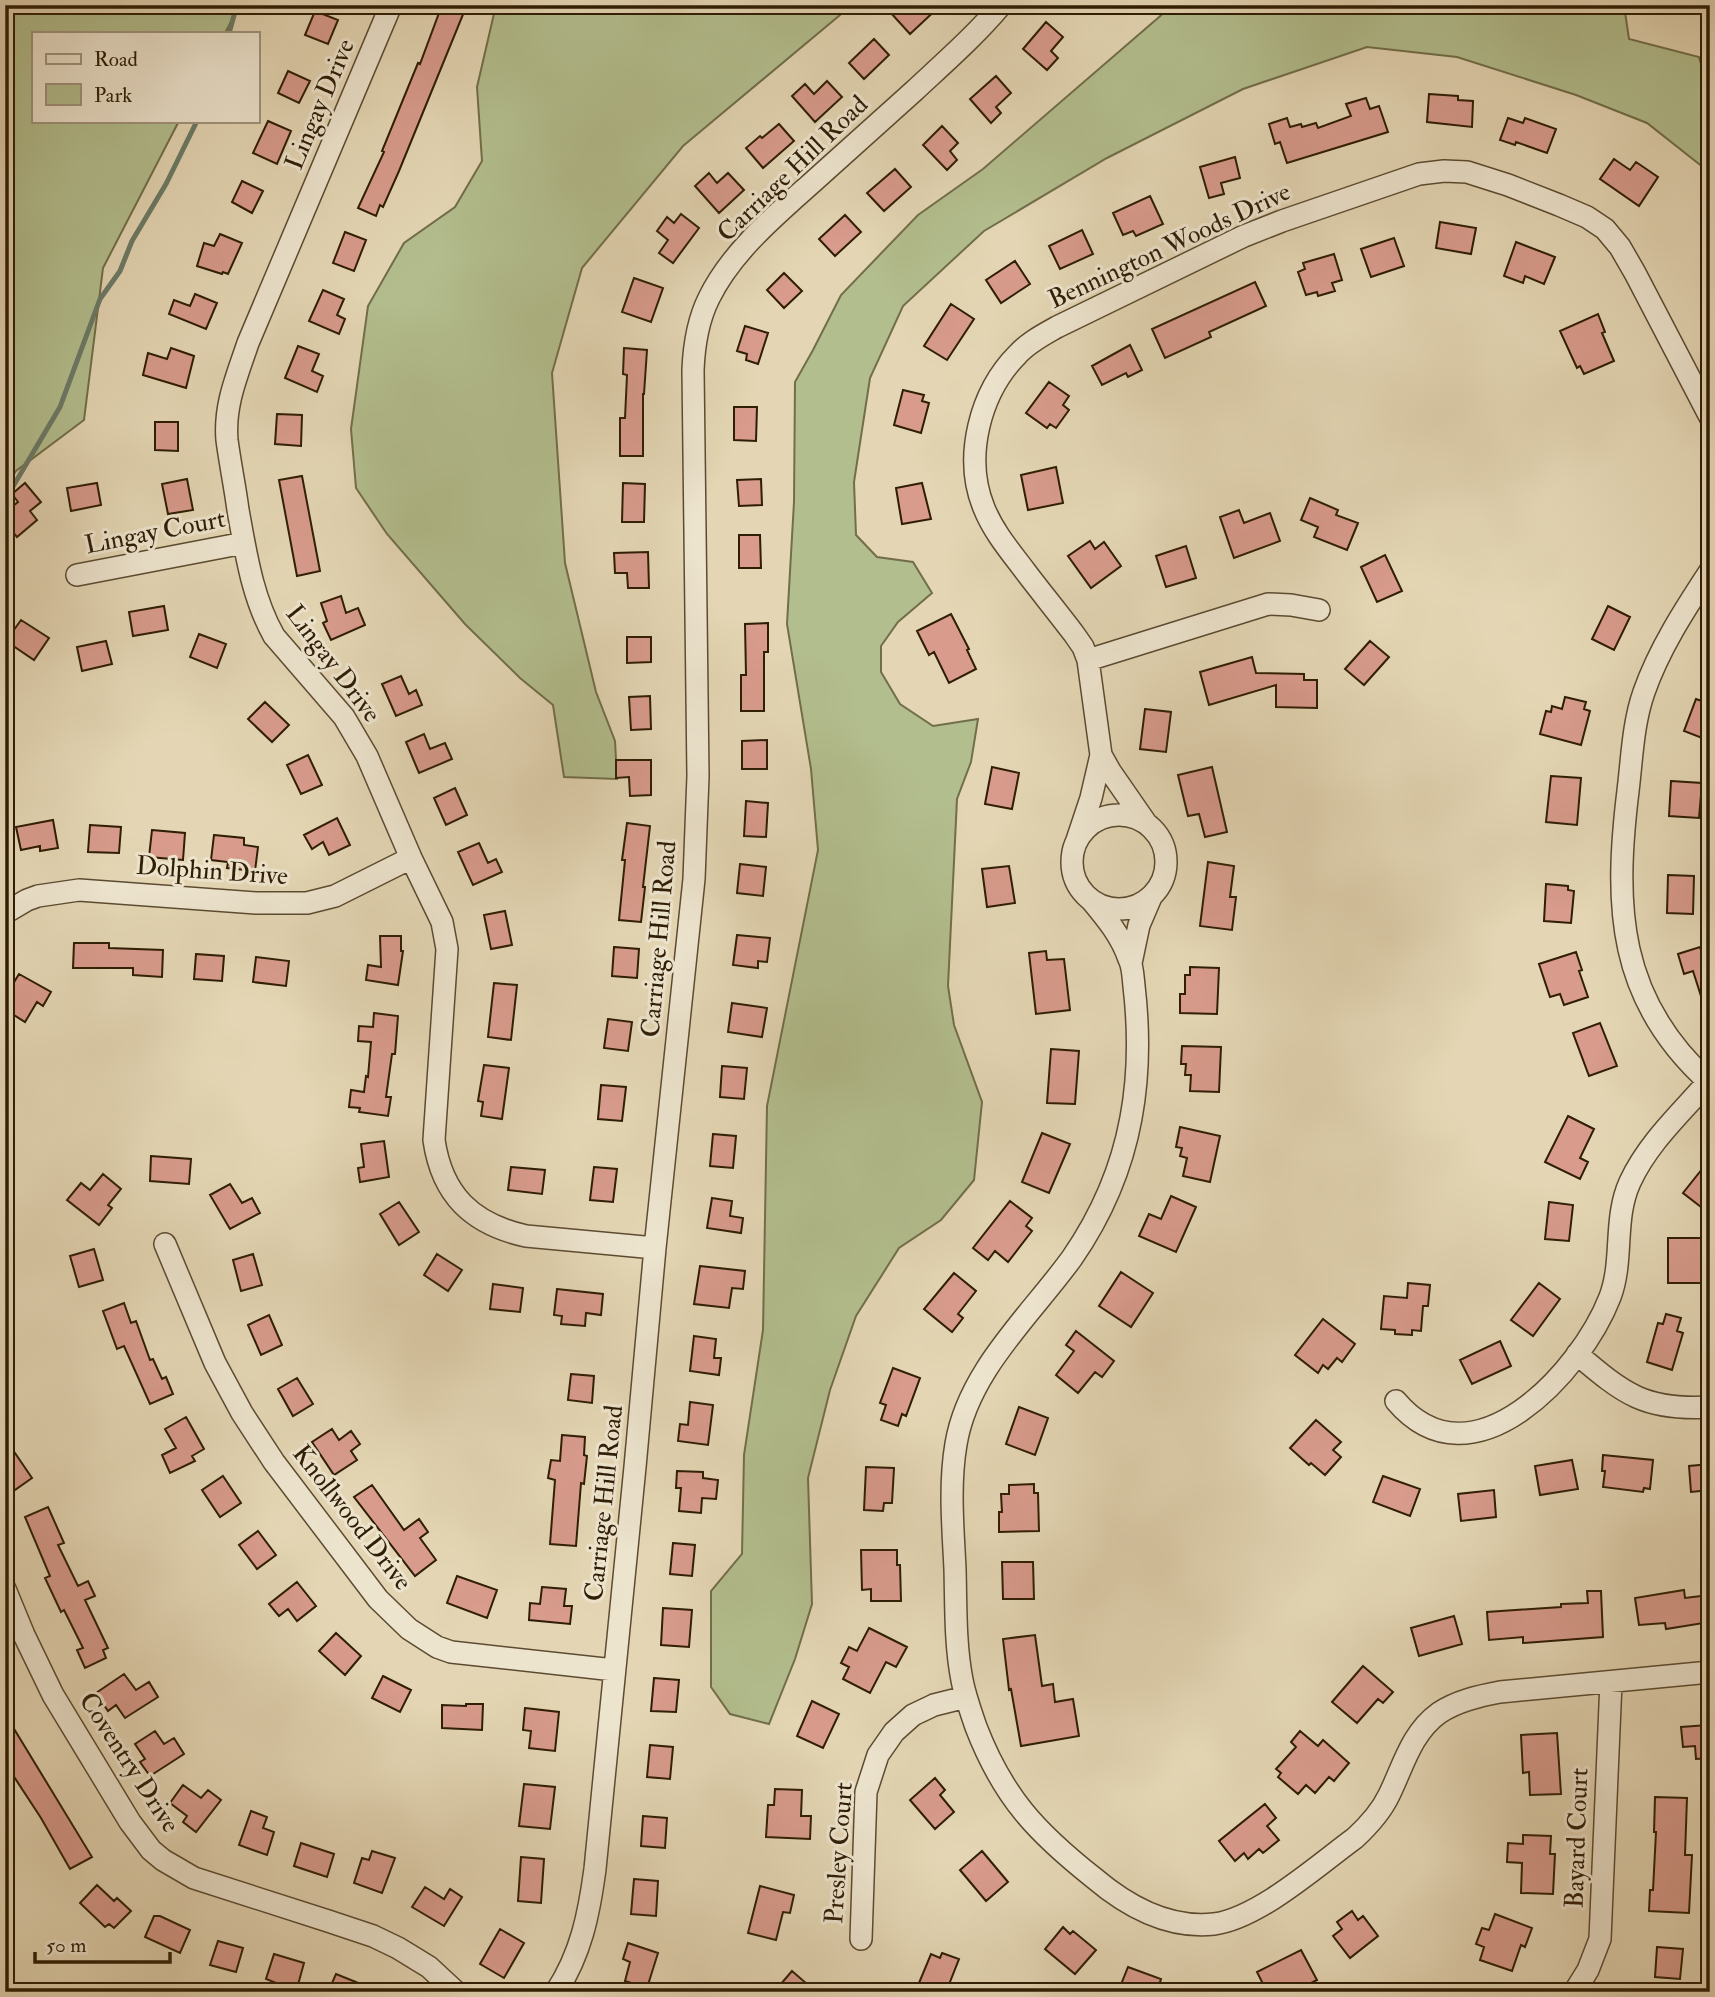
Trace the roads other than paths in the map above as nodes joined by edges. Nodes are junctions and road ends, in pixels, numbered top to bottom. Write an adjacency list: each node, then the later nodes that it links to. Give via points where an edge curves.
1 (391, 5): 4 (street, Lingay Drive, via 231,391 226,429)
2 (1001, 5): 19 (street, Carriage Hill Road, via 956,53 746,246 719,281 700,321 693,370 698,776 694,879)
3 (1710, 418): 8 (street, Bennington Woods Drive, via 1627,257 1605,229 1587,217 1482,176 1444,171 1419,174 1282,221 1036,339 1004,370 987,401 975,450 984,510 1083,647)
4 (244, 543): 6 (street, Lingay Court); 12 (street, Lingay Drive, via 265,620 344,717 367,756)
5 (1710, 571): 17 (street, via 1660,656 1638,711 1622,884 1626,940 1643,992 1668,1035)
6 (77, 575)
7 (1319, 610): 8 (street, via 1268,604)
8 (1087, 660): 9 (street, Bennington Woods Drive)
9 (1101, 755): 10 (street, Bennington Woods Drive); 11 (street, Bennington Woods Drive)
10 (1149, 826): 11 (street, via 1130,817 1106,817 1087,828); 13 (street, Bennington Woods Drive, via 1160,839 1166,858 1163,879)
11 (1076, 843): 14 (street, Bennington Woods Drive, via 1073,876)
12 (411, 858): 15 (street, Dolphin Drive, via 335,896 307,903 79,890 38,896); 19 (street, Lingay Drive, via 446,939 434,1140 448,1187 474,1214 509,1233)
13 (1150, 897): 14 (street, via 1123,909); 16 (street, Bennington Woods Drive)
14 (1092, 901): 16 (street, Bennington Woods Drive, via 1113,926)
15 (5, 913)
16 (1131, 963): 27 (street, Bennington Woods Drive, via 1137,1021 1135,1090 1115,1176 1075,1254 978,1382 959,1427 953,1525 959,1661)
17 (1709, 1083): 20 (street, via 1658,1138 1633,1175 1621,1209 1609,1297)
18 (165, 1244): 24 (street, Knollwood Drive, via 215,1363 242,1413 274,1462 393,1615 451,1653)
19 (655, 1248): 24 (street, Carriage Hill Road)
20 (1577, 1354): 21 (street, via 1521,1411 1483,1430 1434,1430 1408,1415); 22 (street, via 1630,1395 1671,1407)
21 (1396, 1401)
22 (1710, 1407)
23 (5, 1589): 30 (street, Coventry Drive, via 53,1695 151,1850 194,1878 373,1936 429,1967)
24 (614, 1670): 31 (street, Carriage Hill Road, via 590,1902 576,1955)
25 (1710, 1672): 26 (street, Bennington Woods Drive)
26 (1611, 1682): 27 (street, Bennington Woods Drive, via 1500,1692 1446,1709 1420,1732 1388,1798 1355,1838 1254,1910 1201,1924 1162,1918 1132,1906 1042,1833 1000,1780); 29 (street, Bayard Court, via 1600,1939)
27 (966, 1697): 28 (street, Presley Court, via 913,1715 886,1742 874,1766 866,1792)
28 (861, 1939)
29 (1575, 1991)
30 (456, 1992)
31 (556, 1992)

